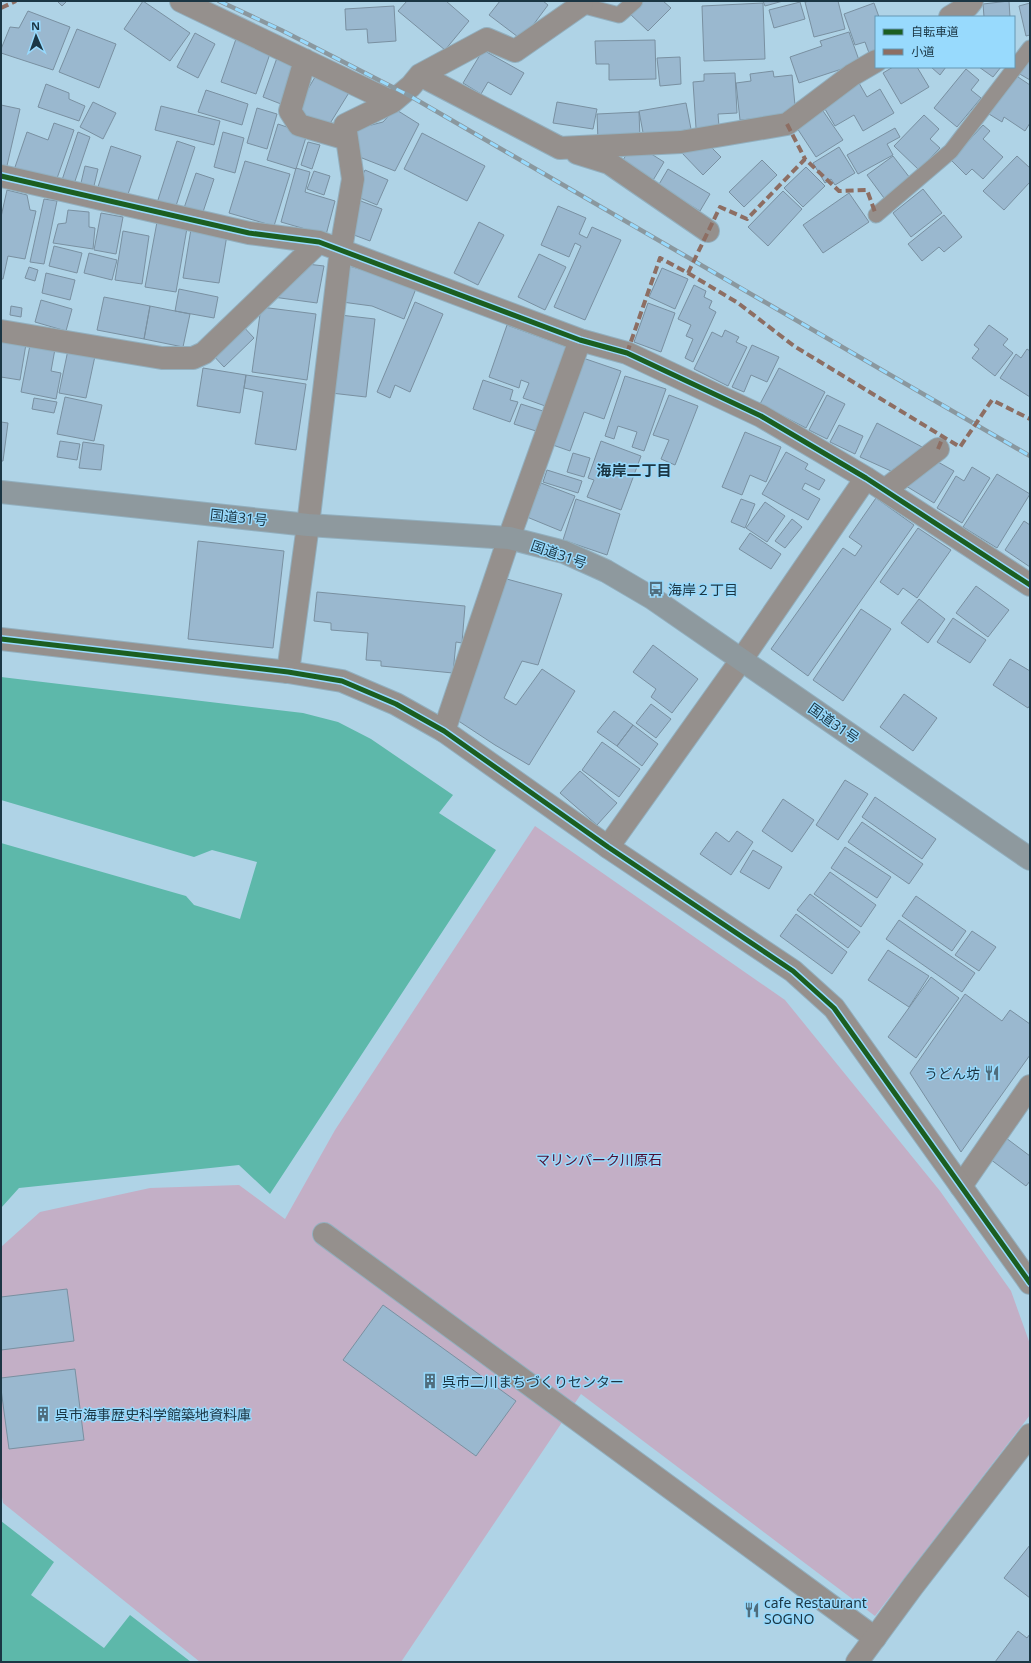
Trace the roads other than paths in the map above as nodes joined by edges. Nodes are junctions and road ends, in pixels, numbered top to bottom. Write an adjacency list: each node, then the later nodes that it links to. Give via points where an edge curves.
1 (182, 1): 7 (street)
2 (636, 1): 4 (lane, via 619,15)
3 (972, 1): 5 (street)
4 (582, 3): 11 (street, via 515,51 487,39)
5 (952, 16)
6 (1030, 48): 9 (lane)
7 (305, 60): 12 (street); 13 (street, via 290,111 299,125)
8 (875, 62): 14 (street, via 852,75 787,124 681,142)
9 (1015, 68)
10 (1015, 68): 16 (lane, via 951,151)
11 (420, 75): 12 (street); 14 (street)
12 (392, 102): 13 (street, via 344,125)
13 (346, 139): 19 (street, via 353,179)
14 (560, 148): 17 (street, via 609,163)
15 (1, 176): 18 (street, via 249,232)
16 (876, 215)
17 (708, 232)
18 (319, 242): 19 (street); 20 (street, via 204,353 194,358 162,358)
19 (341, 249): 21 (street); 26 (street)
20 (1, 331)
21 (580, 340): 23 (street, via 627,353 761,416); 27 (street)
22 (938, 449): 24 (street)
23 (866, 478): 24 (street); 30 (street)
24 (885, 490): 28 (street)
25 (1, 492): 26 (highway, 国道31号)
26 (308, 524): 27 (highway, 国道31号); 31 (street)
27 (509, 538): 30 (highway, 国道31号, via 564,552 606,571 652,598); 32 (street)
28 (1030, 585)
29 (1, 639): 31 (street)
30 (742, 659): 33 (street); 34 (highway, 国道31号)
31 (288, 672): 32 (street, via 342,681 396,704)
32 (444, 731): 33 (street)
33 (608, 847): 36 (street, via 793,971 834,1008)
34 (1030, 859)
35 (1030, 1086): 36 (street)
36 (961, 1186): 38 (street)
37 (324, 1234): 40 (street)
38 (1030, 1283)
39 (1030, 1435): 40 (street)
40 (875, 1638): 41 (street)
41 (857, 1662)

